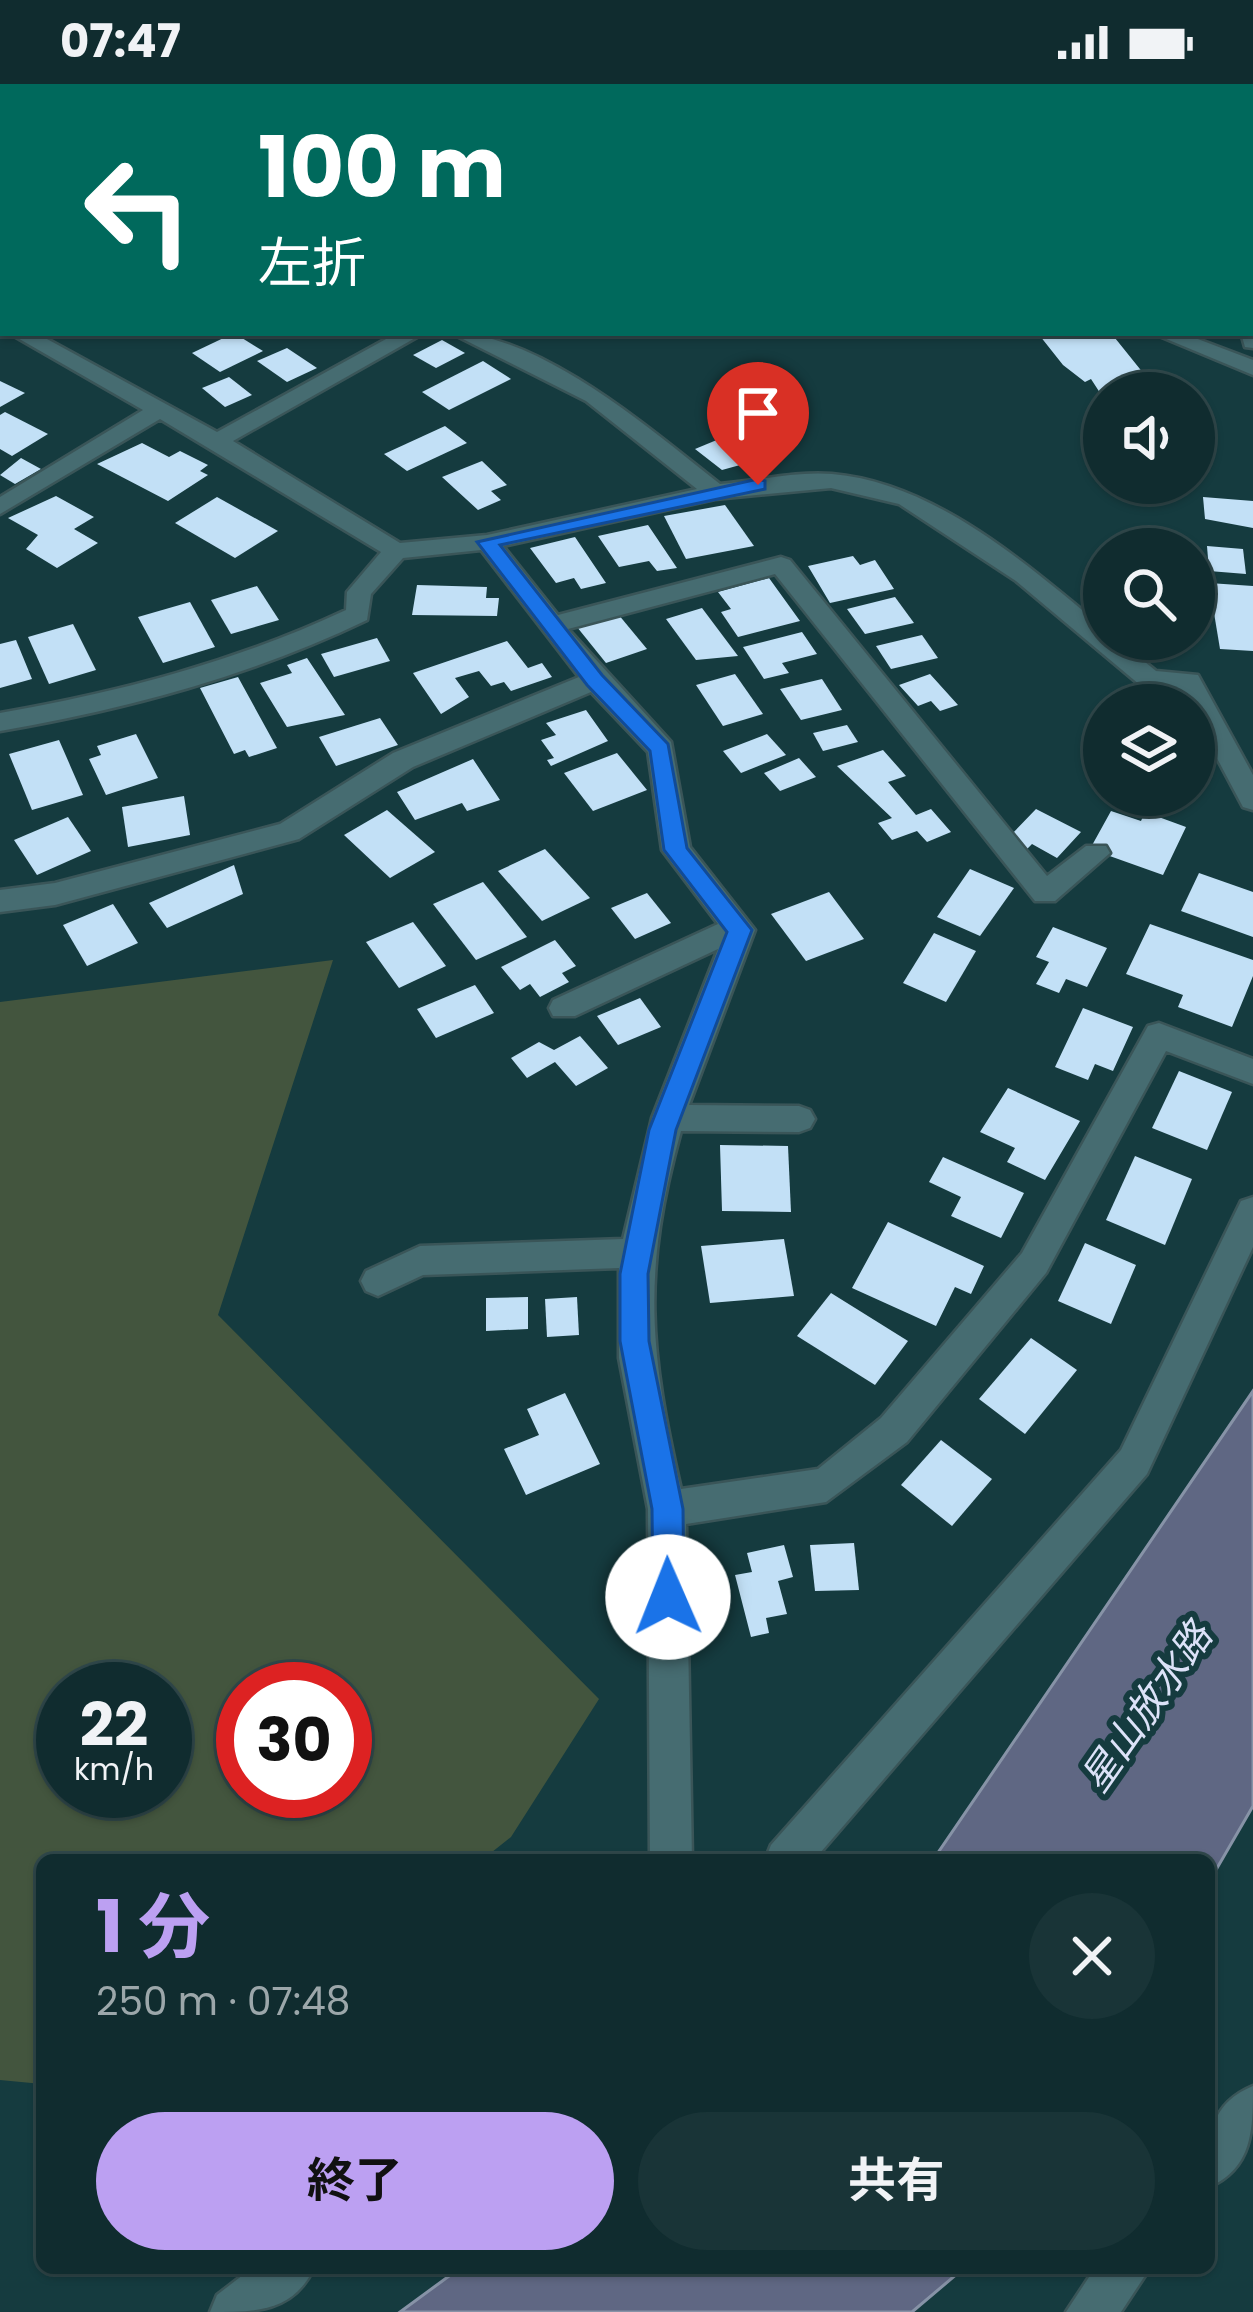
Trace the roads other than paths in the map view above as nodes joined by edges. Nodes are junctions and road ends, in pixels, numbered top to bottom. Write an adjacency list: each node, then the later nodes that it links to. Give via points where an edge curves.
1 (26, 336): 6 (street)
2 (407, 336): 7 (street)
3 (467, 336): 8 (street, via 594,396)
4 (1171, 336): 5 (street)
5 (1253, 368)
6 (160, 409): 7 (street); 9 (street)
7 (217, 441): 11 (street)
8 (715, 491): 10 (street); 15 (street, via 830,481 907,499 1025,576 1149,679 1189,681)
9 (0, 507)
10 (487, 542): 11 (street); 12 (street)
11 (396, 551): 14 (street, via 359,592 358,614 295,646 110,704)
12 (555, 624): 13 (street); 16 (street, via 781,565 1046,893)
13 (595, 680): 17 (street, via 403,760 289,832); 18 (street, via 661,749 676,850)
14 (0, 722)
15 (1253, 800)
16 (1096, 853)
17 (0, 901)
18 (737, 927): 19 (street); 21 (street)
19 (564, 1008)
20 (1248, 1071): 26 (street, via 1159,1036 1034,1263 895,1430 826,1485)
21 (668, 1118): 22 (street); 24 (street)
22 (799, 1119)
23 (1253, 1211): 28 (street, via 1135,1462)
24 (638, 1252): 25 (street, via 420,1262); 26 (street, via 634,1341)
25 (377, 1281)
26 (668, 1509): 27 (street)
27 (671, 1854)
28 (791, 1854)
29 (1253, 2109): 30 (street)
30 (1215, 2156)
31 (282, 2274): 33 (street)
32 (1121, 2274): 34 (street)
33 (234, 2312)
34 (1090, 2312)

